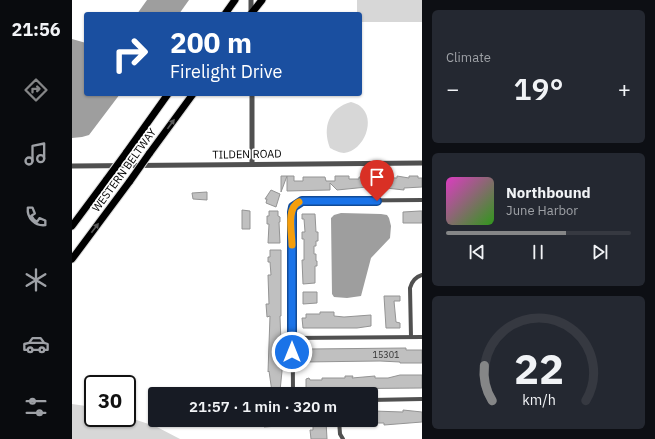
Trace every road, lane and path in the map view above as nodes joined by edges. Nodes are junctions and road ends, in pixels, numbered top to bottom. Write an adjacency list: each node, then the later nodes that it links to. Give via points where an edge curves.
1 (235, 0): 4 (highway)
2 (252, 0): 5 (street)
3 (261, 1): 6 (highway)
4 (226, 12)
5 (252, 12)
6 (253, 12)
7 (167, 96): 14 (highway, WESTERN BELTWAY, bridge)
8 (192, 96): 15 (highway, WESTERN BELTWAY, one-way to 8, bridge)
9 (252, 96): 11 (street)
10 (422, 163): 11 (street, TILDEN ROAD)
11 (252, 164): 12 (street, TILDEN ROAD)
12 (72, 166)
13 (422, 200): 19 (street, via 302,201 293,207)
14 (72, 226)
15 (72, 259)
16 (422, 275): 17 (street, via 412,281 410,288)
17 (411, 337): 18 (street); 19 (street)
18 (422, 337)
19 (292, 338): 20 (street)
20 (293, 387)
21 (422, 399): 22 (street)
22 (378, 400)
23 (340, 427): 24 (street)
24 (342, 439)

